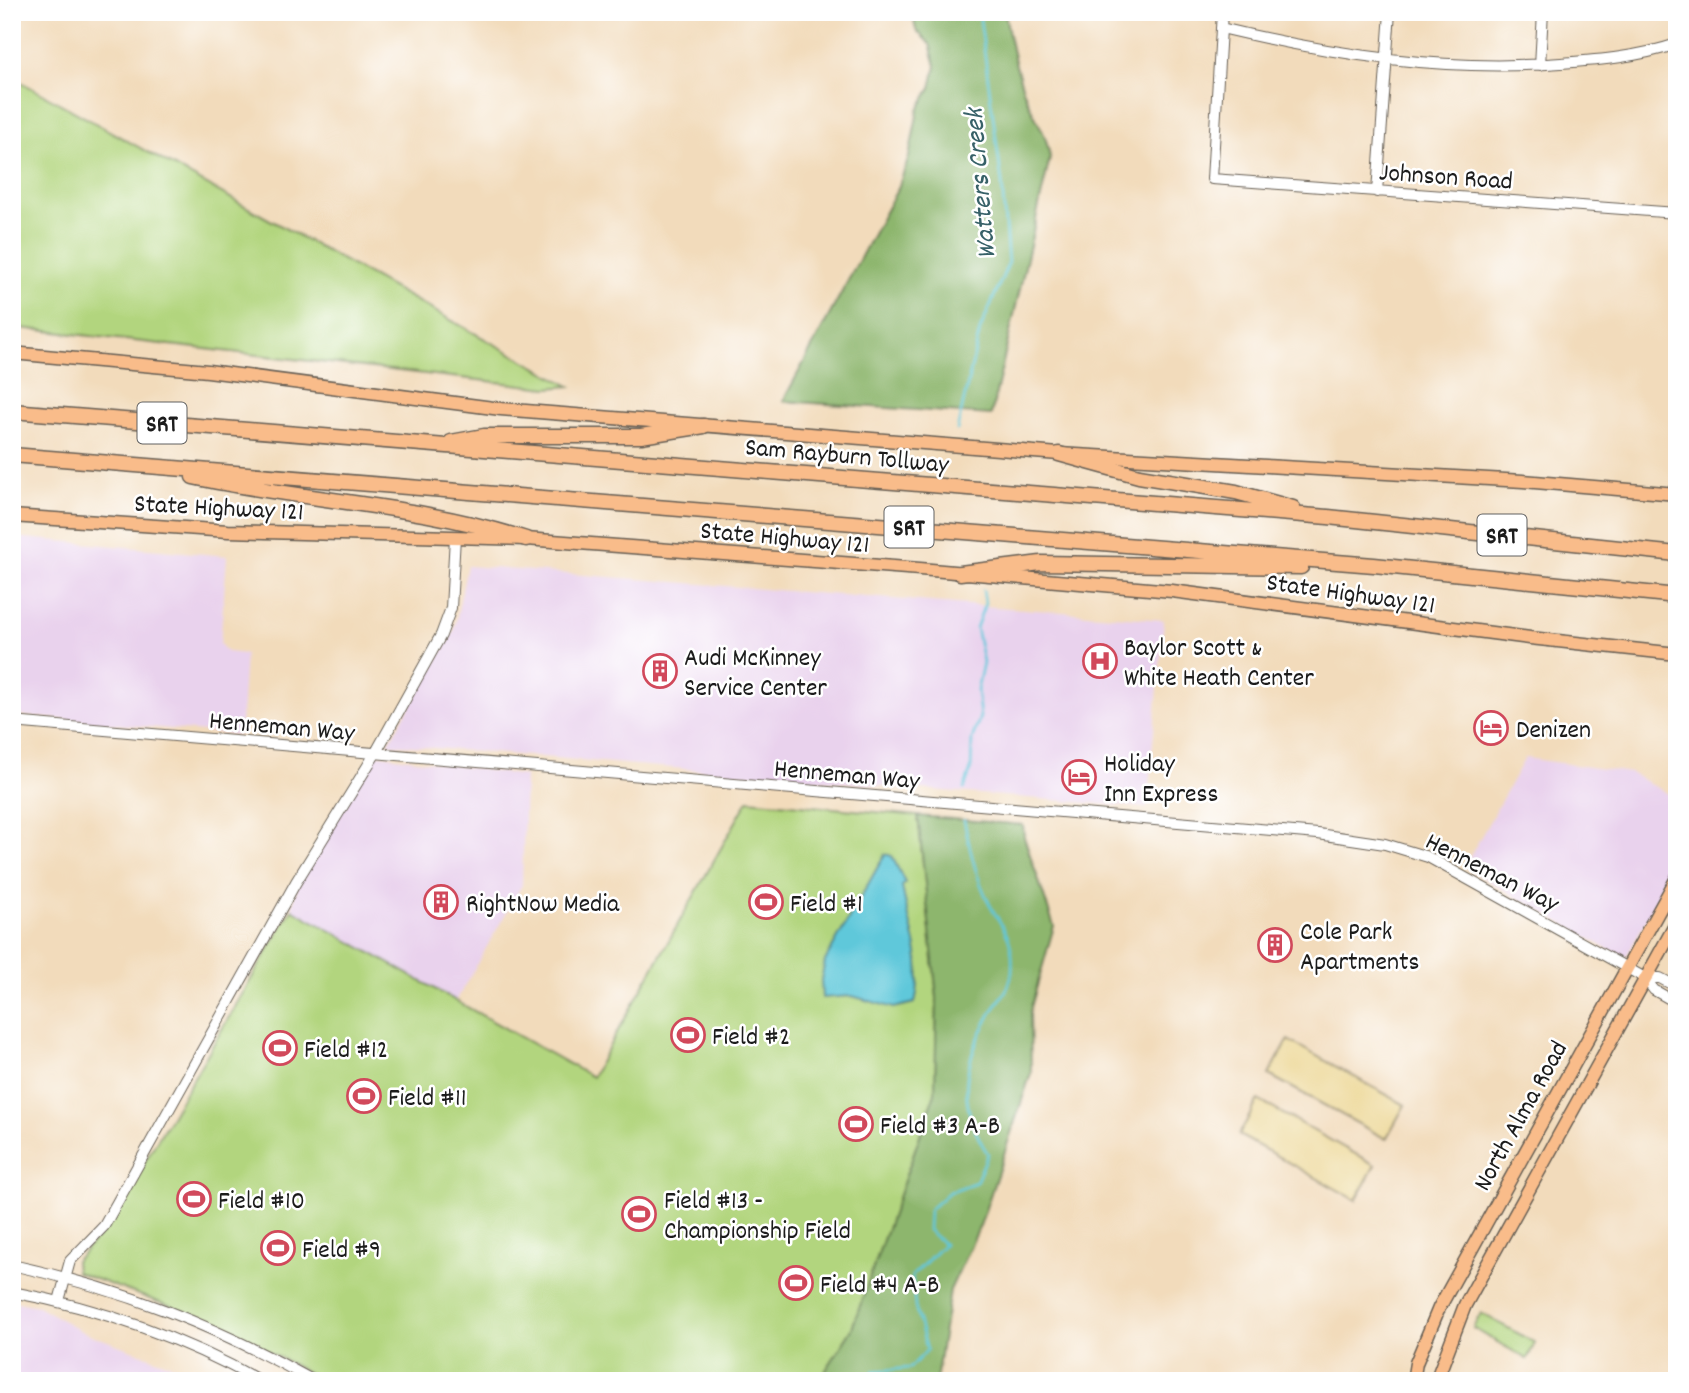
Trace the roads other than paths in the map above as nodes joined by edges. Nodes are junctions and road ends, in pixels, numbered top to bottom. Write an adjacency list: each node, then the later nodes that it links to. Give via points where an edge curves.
1 (1222, 12): 4 (street)
2 (1390, 12): 6 (street)
3 (1543, 12): 7 (street)
4 (1221, 28): 6 (street, via 1305,48); 8 (street, Johnson Road, via 1212,179)
5 (1677, 44): 7 (street, via 1631,57)
6 (1386, 60): 7 (street, via 1461,66); 8 (street)
7 (1540, 65)
8 (1377, 192): 9 (street, Johnson Road)
9 (1677, 213)
10 (12, 353): 12 (main road, via 208,371 501,409)
11 (12, 411): 13 (highway, Sam Rayburn Tollway / SRT)
12 (704, 426): 13 (highway, via 641,436 485,436); 14 (main road)
13 (430, 445): 19 (highway, Sam Rayburn Tollway / SRT)
14 (1059, 454): 17 (main road); 19 (highway)
15 (12, 455): 16 (highway, SRT)
16 (141, 465): 21 (highway, via 262,492 475,523); 23 (highway, SRT)
17 (1677, 494)
18 (12, 516): 20 (main road, State Highway 121, via 228,531)
19 (1328, 517): 22 (highway, Sam Rayburn Tollway / SRT)
20 (456, 537): 21 (main road, State Highway 121); 30 (street, via 451,608 441,635)
21 (526, 539): 24 (main road, State Highway 121)
22 (1677, 554)
23 (1374, 565): 24 (highway, via 1041,563); 25 (highway, SRT)
24 (960, 573): 26 (main road, State Highway 121, via 1172,591)
25 (1677, 596)
26 (1656, 651): 27 (main road); 28 (main road)
27 (1677, 651)
28 (1677, 660)
29 (12, 722): 30 (street, Henneman Way)
30 (375, 754): 33 (street, Henneman Way, via 1291,831 1385,844 1428,857); 40 (street, via 296,882 104,1226 70,1261)
31 (1677, 878): 33 (main road, North Alma Road)
32 (1677, 922): 34 (main road, North Alma Road)
33 (1627, 967): 34 (street, Henneman Way); 37 (main road, North Alma Road)
34 (1645, 978): 35 (street, Henneman Way, via 1660,978); 36 (street, Henneman Way, via 1654,990); 38 (main road, North Alma Road)
35 (1677, 987)
36 (1677, 1003)
37 (1520, 1162): 38 (main road); 43 (main road, North Alma Road)
38 (1538, 1172): 44 (main road, North Alma Road)
39 (12, 1265): 40 (street)
40 (64, 1276): 42 (street); 46 (street, via 190,1317)
41 (12, 1292): 42 (street)
42 (59, 1301): 45 (street, via 191,1346)
43 (1431, 1326): 44 (main road); 47 (main road, North Alma Road)
44 (1451, 1338): 48 (main road, North Alma Road)
45 (260, 1381)
46 (314, 1381)
47 (1413, 1381)
48 (1436, 1381)

